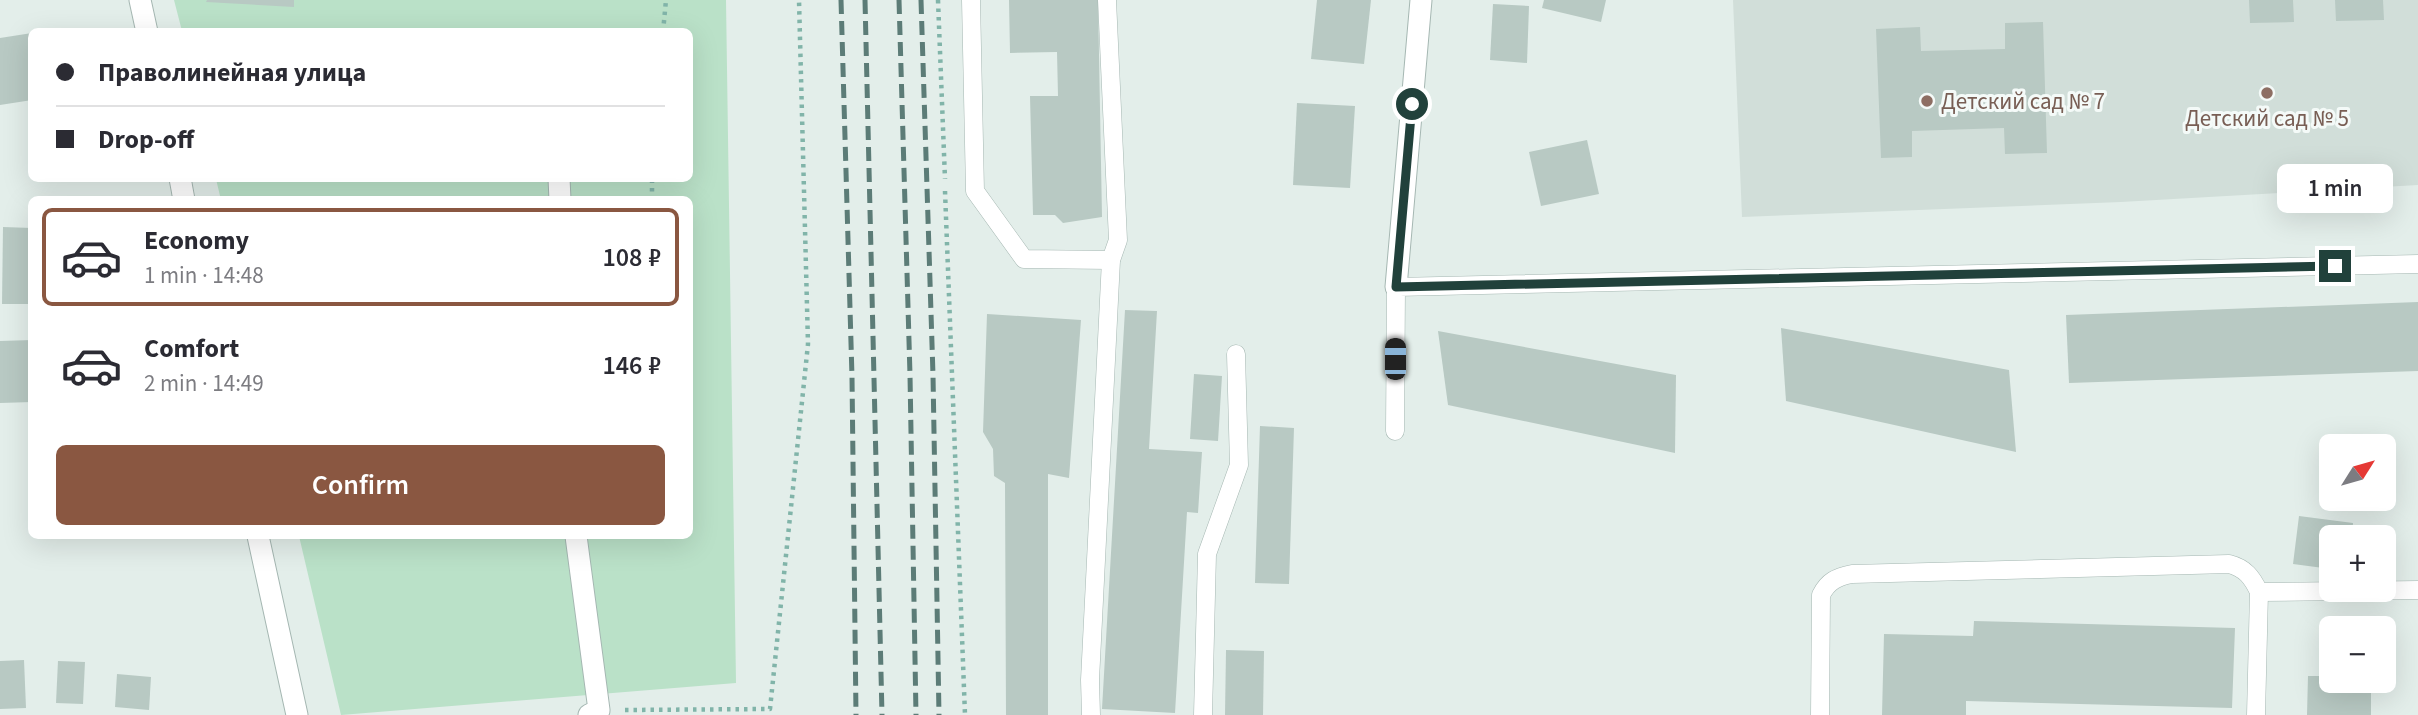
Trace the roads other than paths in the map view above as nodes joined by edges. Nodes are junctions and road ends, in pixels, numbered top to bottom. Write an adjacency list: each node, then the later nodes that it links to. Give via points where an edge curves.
1 (140, 0): 5 (street)
2 (971, 0): 6 (lane, via 975,191 1024,259)
3 (1107, 0): 6 (lane, via 1118,240)
4 (1421, 0): 8 (street)
5 (146, 28)
6 (1111, 260): 17 (lane)
7 (2418, 264): 8 (lane)
8 (1396, 287): 10 (lane)
9 (1236, 354): 18 (lane, via 1239,464 1207,554)
10 (1395, 431)
11 (259, 539): 16 (street)
12 (576, 539): 15 (street)
13 (2418, 590): 14 (lane)
14 (2259, 592): 19 (lane, via 2241,567 2229,564 1837,576 1821,595); 20 (lane)
15 (594, 712)
16 (298, 715)
17 (1091, 715)
18 (1203, 715)
19 (1820, 715)
20 (2256, 715)

